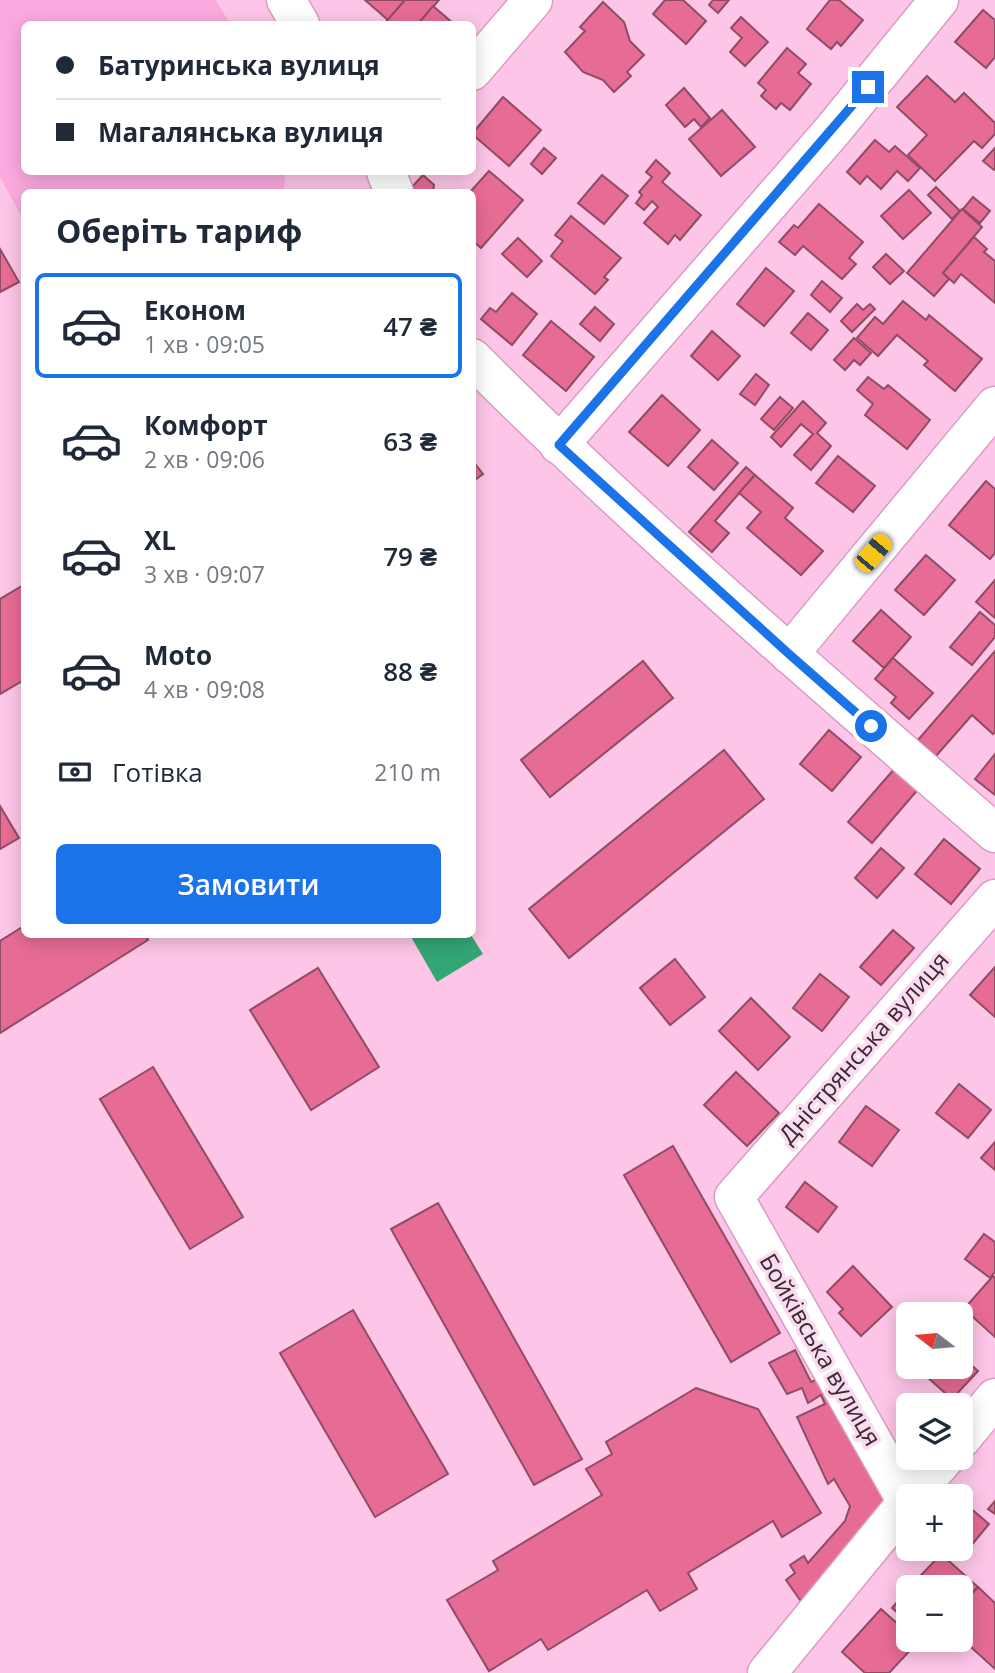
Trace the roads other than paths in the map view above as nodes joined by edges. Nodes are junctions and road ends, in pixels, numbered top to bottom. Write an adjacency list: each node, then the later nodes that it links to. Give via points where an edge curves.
1 (286, 0): 4 (street)
2 (533, 0): 5 (street)
3 (939, 0): 8 (street, via 833,130)
4 (298, 21)
5 (476, 66)
6 (476, 362): 8 (street)
7 (995, 406): 9 (street)
8 (559, 445): 9 (street)
9 (789, 654): 10 (street)
10 (995, 833)
11 (995, 899): 12 (street, Дністрянська вулиця)
12 (734, 1197): 16 (street, Бойківська вулиця)
13 (995, 1398): 14 (street)
14 (973, 1425)
15 (935, 1470): 17 (street)
16 (900, 1484)
17 (923, 1484)
18 (896, 1516): 19 (street)
19 (767, 1673)

